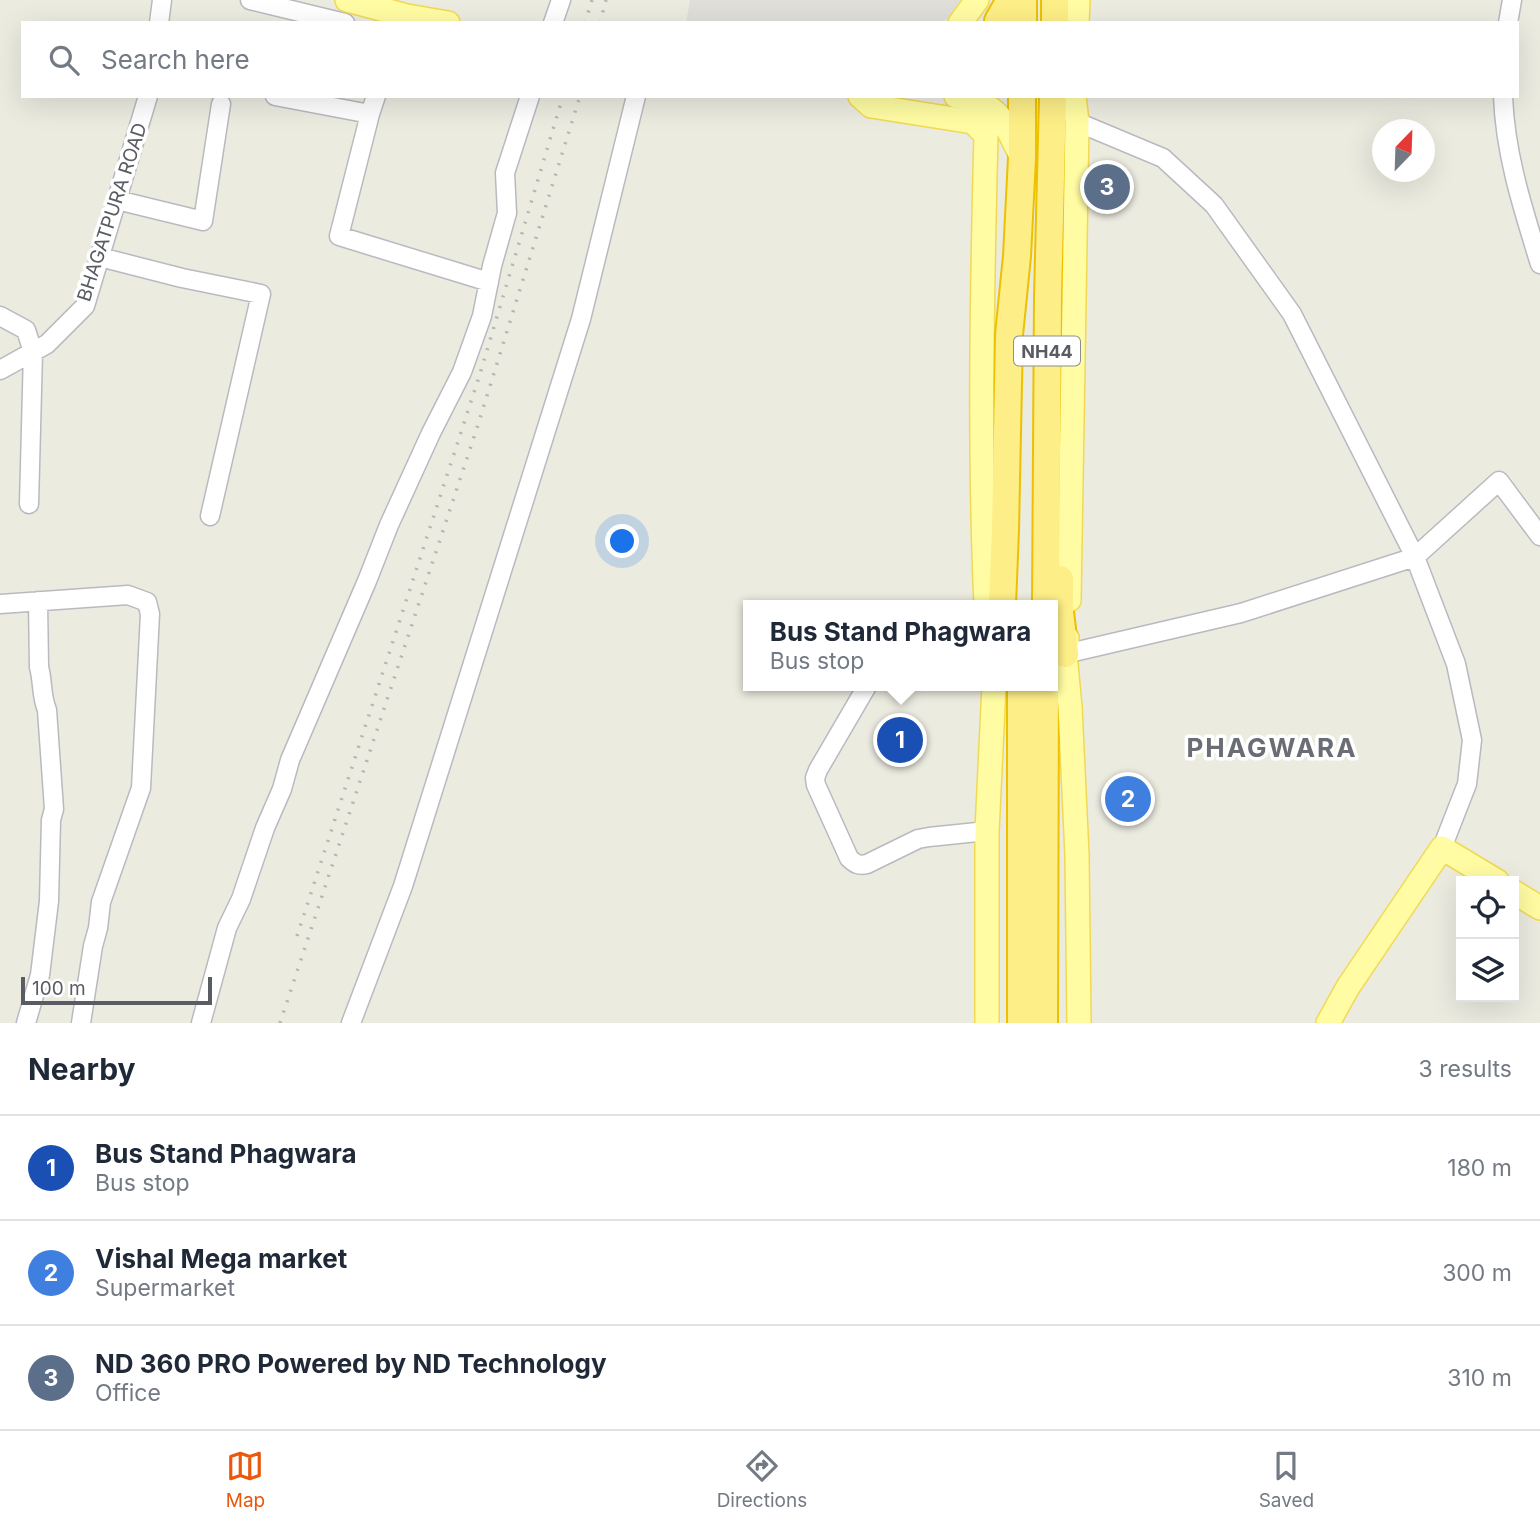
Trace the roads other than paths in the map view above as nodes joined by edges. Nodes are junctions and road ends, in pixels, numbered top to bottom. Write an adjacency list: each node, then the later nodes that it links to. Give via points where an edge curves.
1 (162, 0): 11 (street)
2 (250, 0): 12 (street)
3 (347, 0): 13 (main road)
4 (561, 0): 14 (street)
5 (977, 0): 15 (main road)
6 (1023, 0): 10 (highway)
7 (1055, 0): 16 (highway)
8 (1078, 0): 17 (main road)
9 (1512, 0): 18 (street)
10 (1005, 13)
11 (159, 21)
12 (337, 21)
13 (436, 21)
14 (554, 21)
15 (961, 21)
16 (1055, 21)
17 (1077, 21)
18 (1508, 21)
19 (147, 98): 34 (street, BHAGATPURA ROAD)
20 (286, 98): 31 (street)
21 (375, 98): 31 (street)
22 (529, 98): 39 (street, via 505,173 507,213)
23 (636, 98): 65 (street, via 581,319 402,886)
24 (862, 98): 47 (main road, via 871,106 973,122 986,135)
25 (968, 98): 33 (main road, via 987,105 1002,118)
26 (1022, 98): 33 (highway, NH44)
27 (1054, 98): 38 (highway, NH44)
28 (1074, 98): 32 (main road)
29 (1503, 98): 37 (street, via 1516,184)
30 (221, 104): 34 (street, via 203,221)
31 (370, 114): 39 (street, via 339,236)
32 (1077, 122): 46 (street, via 1163,158 1214,205 1292,314); 53 (main road)
33 (1022, 158): 35 (highway, NH44)
34 (117, 200): 36 (street, BHAGATPURA ROAD)
35 (1017, 256): 48 (highway, via 1009,335); 49 (highway, NH44)
36 (100, 257): 41 (street, BHAGATPURA ROAD, via 85,306); 44 (street, via 261,294)
37 (1540, 264)
38 (1049, 266): 50 (highway, NH44); 53 (highway, via 1060,374 1060,612)
39 (489, 282): 64 (street, via 462,372 389,525 290,760 227,928)
40 (0, 316): 41 (street, via 26,330)
41 (33, 352): 42 (street, BHAGATPURA ROAD); 43 (street)
42 (0, 370)
43 (29, 504)
44 (210, 516)
45 (1540, 536): 46 (street, via 1499,481)
46 (1415, 557): 53 (street, via 1241,613); 58 (street, via 1456,664 1472,740 1467,784)
47 (985, 600)
48 (1002, 600)
49 (1020, 600)
50 (1046, 600)
51 (38, 601): 52 (street); 62 (street, via 39,667 54,809 40,975); 63 (street, via 128,595 147,602 150,614 141,788 101,902)
52 (0, 604)
53 (1065, 654): 69 (main road, via 1077,855)
54 (864, 691): 57 (street, via 816,778 849,858 867,864 918,839)
55 (994, 691): 57 (main road)
56 (1033, 693): 67 (highway); 68 (highway)
57 (987, 831): 66 (main road)
58 (1442, 848): 59 (main road); 70 (main road)
59 (1489, 876)
60 (1519, 895): 61 (main road)
61 (1540, 908)
62 (26, 1023)
63 (81, 1023)
64 (201, 1023)
65 (351, 1023)
66 (987, 1023)
67 (1021, 1023)
68 (1044, 1023)
69 (1079, 1023)
70 (1328, 1023)

